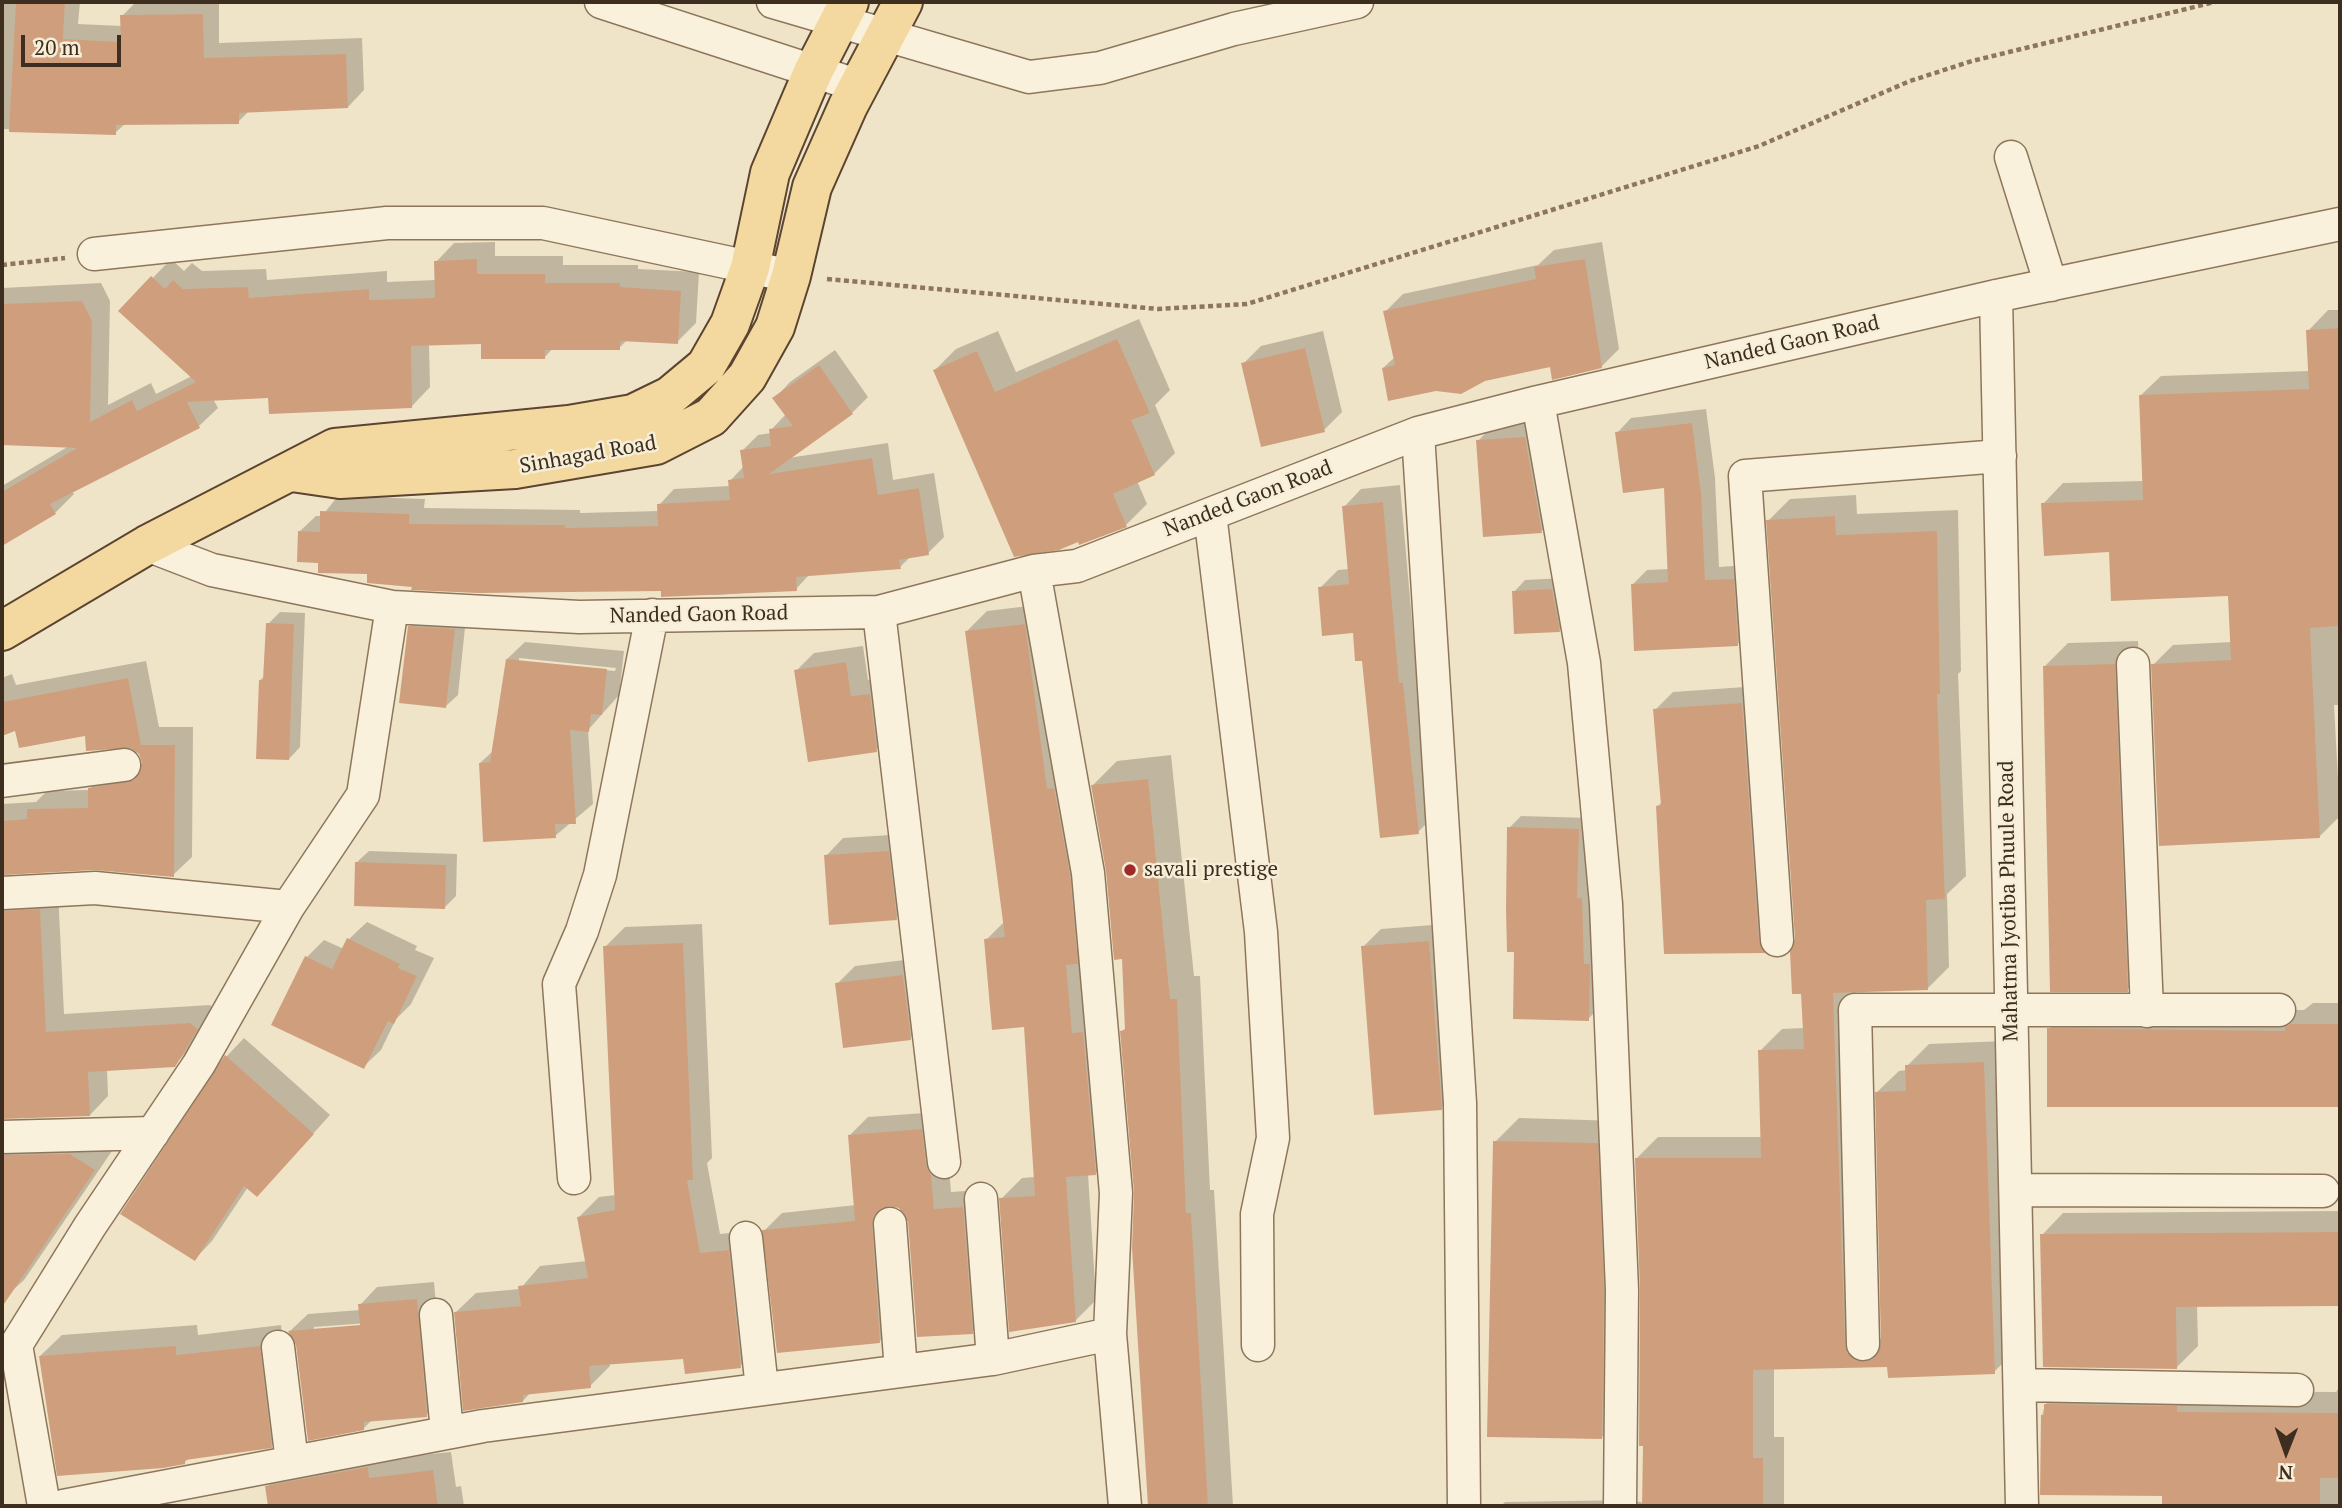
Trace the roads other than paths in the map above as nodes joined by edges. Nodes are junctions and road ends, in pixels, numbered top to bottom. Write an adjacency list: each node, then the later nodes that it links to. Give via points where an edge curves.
1 (601, 2): 7 (street)
2 (774, 2): 5 (street)
3 (903, 2): 6 (main road, Sinhagad Road)
4 (1357, 2): 6 (street, via 1234,29 1100,68 1029,77)
5 (844, 12): 6 (street); 7 (main road, Sinhagad Road)
6 (885, 35): 8 (main road, Sinhagad Road)
7 (813, 72): 8 (street); 12 (main road, Sinhagad Road, via 769,173)
8 (859, 86): 13 (main road, Sinhagad Road, via 812,187)
9 (2011, 156): 14 (street)
10 (2340, 224): 14 (street, Nanded Gaon Road)
11 (94, 254): 12 (street, via 387,223 542,223)
12 (750, 268): 13 (street); 19 (main road, Sinhagad Road, via 730,324 706,366 670,396 633,414 522,431 335,448)
13 (791, 276): 19 (main road, Sinhagad Road, via 775,327 747,377 711,417 656,445 528,467 418,477 340,479)
14 (2051, 285): 15 (street, Nanded Gaon Road)
15 (1996, 296): 16 (street, Nanded Gaon Road); 18 (street, Mahatma Jyotiba Phuule Road)
16 (1538, 402): 17 (street, Nanded Gaon Road); 61 (street, via 1584,663 1606,904 1622,1290)
17 (1418, 433): 20 (street, Nanded Gaon Road); 60 (street, via 1460,1103)
18 (2000, 456): 32 (street, via 1745,476); 35 (street, Mahatma Jyotiba Phuule Road)
19 (292, 472): 21 (main road, Sinhagad Road)
20 (1210, 514): 22 (street, Nanded Gaon Road, via 1077,566); 48 (street, via 1261,932 1273,1138 1257,1214)
21 (147, 545): 23 (street, Nanded Gaon Road, via 212,570); 26 (main road, Sinhagad Road)
22 (1034, 571): 24 (street, Nanded Gaon Road); 46 (street, via 1088,873 1116,1193)
23 (392, 607): 25 (street, Nanded Gaon Road, via 579,617); 31 (street, via 363,795)
24 (879, 612): 25 (street, Nanded Gaon Road); 38 (street)
25 (652, 615): 39 (street, via 600,875 559,984)
26 (2, 631)
27 (2133, 664): 34 (street)
28 (124, 765): 29 (street)
29 (2, 781)
30 (2, 893): 31 (street, via 96,888)
31 (288, 907): 36 (street, via 199,1064)
32 (1777, 940)
33 (2279, 1010): 34 (street)
34 (2147, 1011): 35 (street)
35 (2011, 1012): 40 (street, Mahatma Jyotiba Phuule Road); 47 (street, via 1855,1010)
36 (153, 1133): 37 (street); 57 (street, via 16,1345)
37 (2, 1137)
38 (944, 1162)
39 (574, 1178)
40 (2016, 1190): 41 (street); 52 (street, Mahatma Jyotiba Phuule Road)
41 (2323, 1191)
42 (981, 1199): 50 (street)
43 (890, 1224): 51 (street)
44 (746, 1238): 53 (street)
45 (436, 1315): 55 (street)
46 (1110, 1334): 50 (street); 59 (street)
47 (1863, 1344)
48 (1258, 1345)
49 (278, 1347): 56 (street)
50 (993, 1359): 51 (street)
51 (901, 1371): 53 (street)
52 (2020, 1385): 54 (street); 62 (street, Mahatma Jyotiba Phuule Road)
53 (762, 1389): 55 (street)
54 (2297, 1390)
55 (447, 1432): 56 (street)
56 (292, 1462): 58 (street)
57 (44, 1506)
58 (63, 1506)
59 (1125, 1506)
60 (1464, 1506)
61 (1620, 1506)
62 (2022, 1506)

